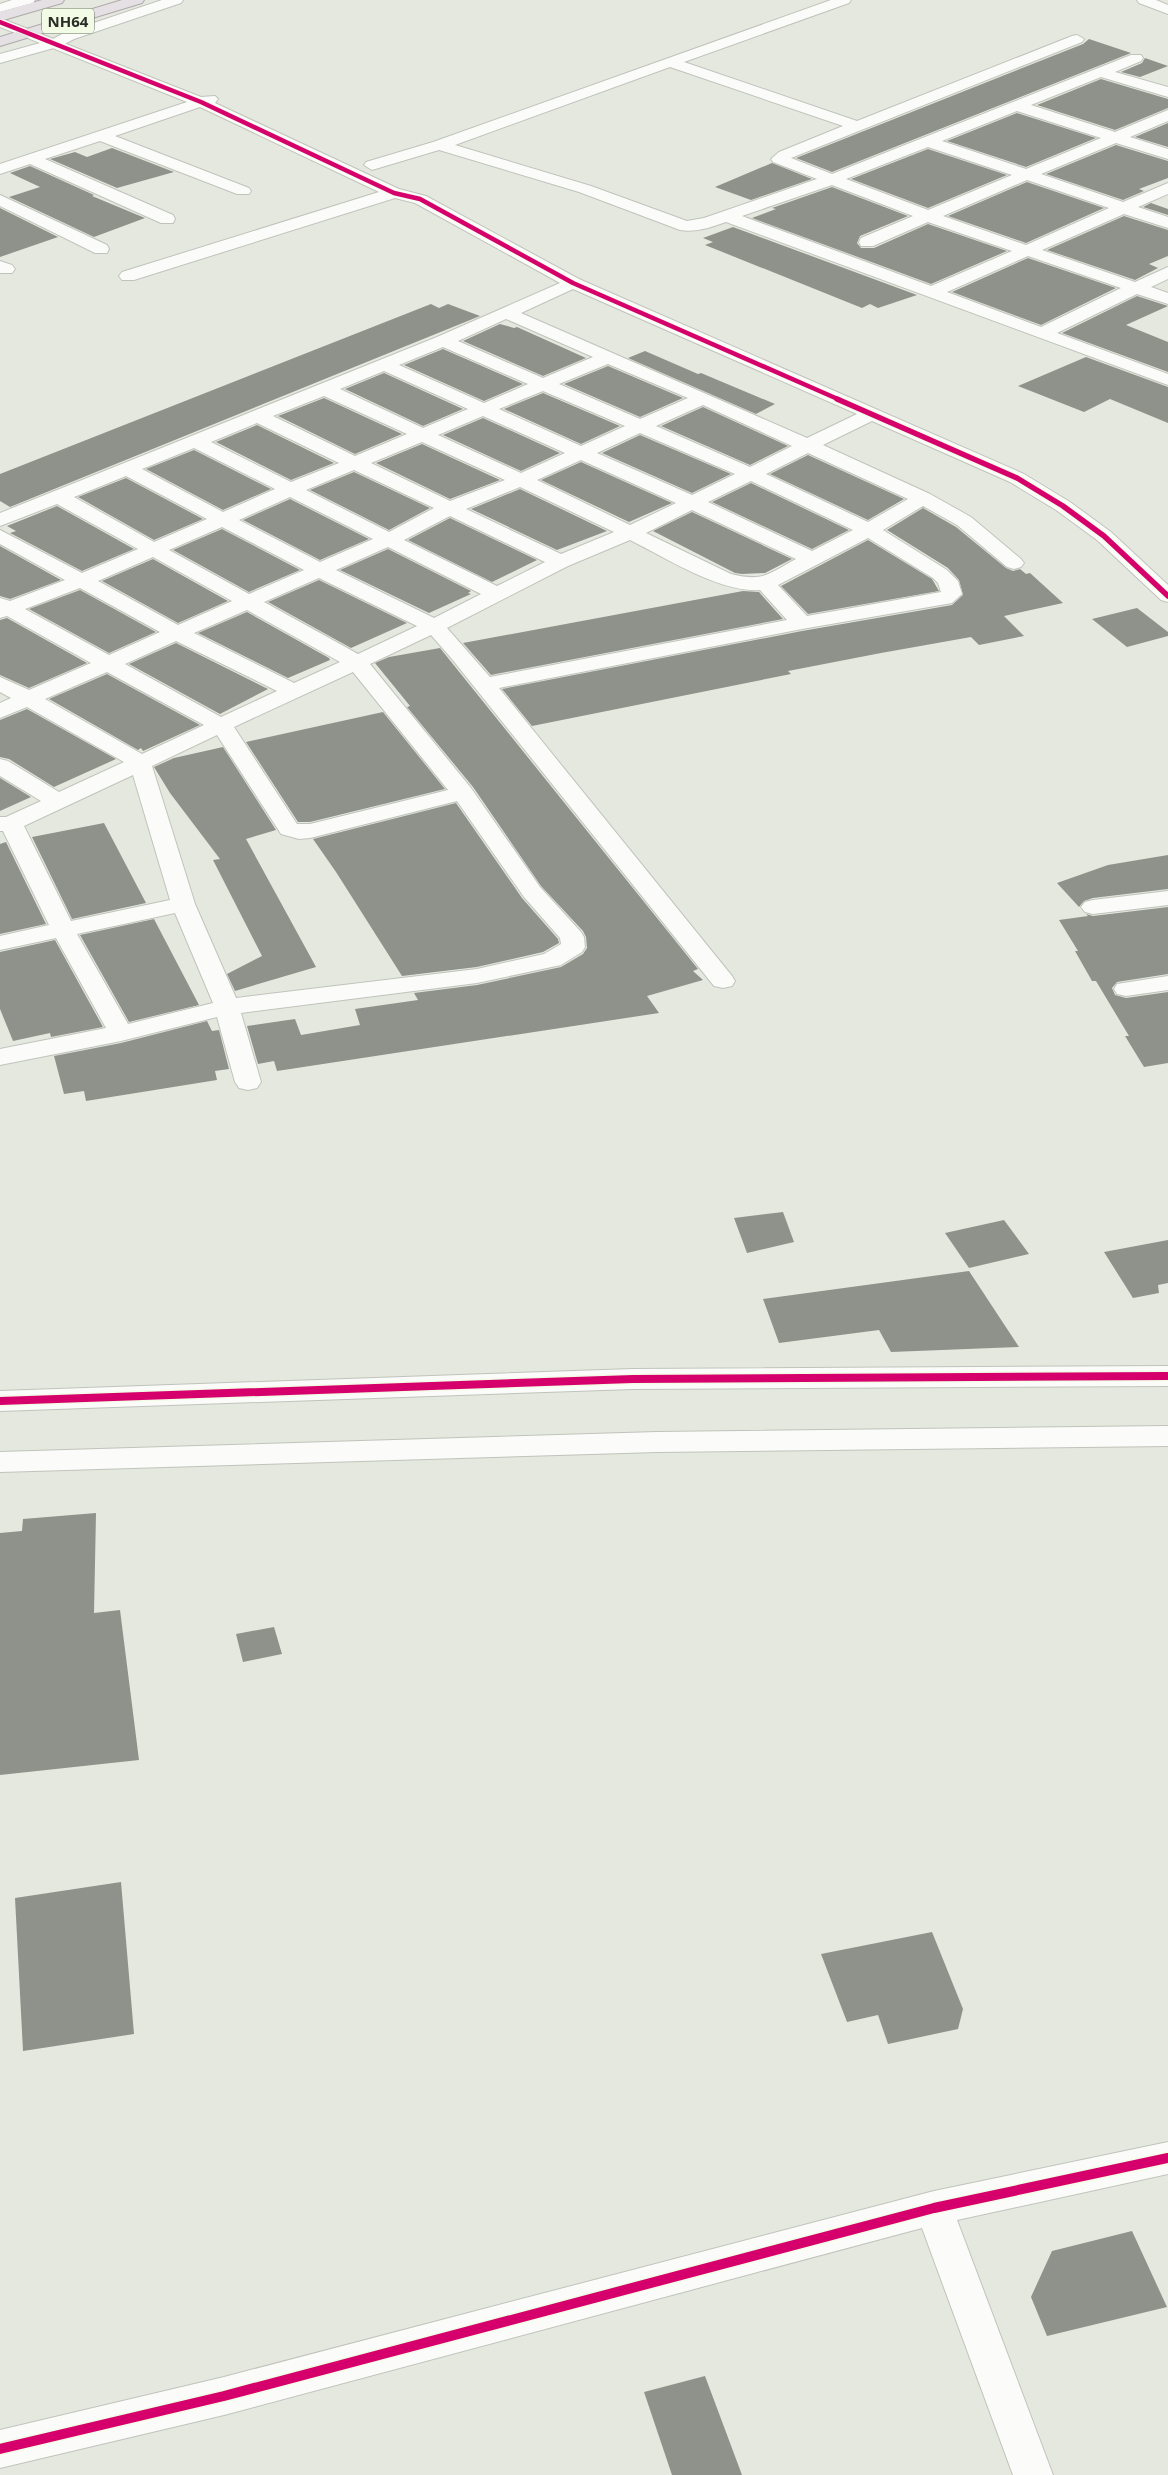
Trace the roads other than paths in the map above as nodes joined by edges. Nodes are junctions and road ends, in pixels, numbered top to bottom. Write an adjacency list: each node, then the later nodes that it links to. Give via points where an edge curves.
1 (28, 0): 8 (street)
2 (58, 0): 8 (highway, NH64)
3 (137, 0): 9 (highway, NH64)
4 (176, 0): 11 (street)
5 (844, 0): 16 (street)
6 (1144, 0): 7 (street)
7 (1168, 10)
8 (2, 16): 9 (street); 10 (street)
9 (44, 28): 10 (highway, NH64); 11 (street)
10 (29, 33): 11 (street); 13 (highway, NH64)
11 (62, 39): 15 (street); 19 (street); 20 (street)
12 (1077, 39): 23 (street)
13 (0, 42)
14 (1136, 58): 17 (street)
15 (0, 59)
16 (668, 62): 23 (street); 27 (street)
17 (1100, 72): 18 (street); 21 (street)
18 (1168, 92)
19 (218, 96): 20 (street); 28 (street)
20 (201, 102): 24 (street); 34 (street)
21 (1018, 106): 25 (street); 26 (street)
22 (1168, 115): 25 (street)
23 (857, 126): 33 (street, via 779,159)
24 (102, 136): 30 (street); 36 (street)
25 (1116, 137): 29 (street); 32 (street)
26 (927, 141): 32 (street); 33 (street)
27 (439, 145): 34 (street, via 366,162); 39 (street, via 585,189 686,226)
28 (333, 147)
29 (1168, 154)
30 (32, 159): 31 (street); 41 (street)
31 (0, 168)
32 (1024, 175): 38 (street); 40 (street)
33 (833, 179): 39 (street); 40 (street)
34 (394, 181): 47 (street); 48 (street, via 420,199)
35 (1168, 188): 38 (street)
36 (243, 191)
37 (0, 200): 44 (street)
38 (1121, 208): 42 (street); 45 (street)
39 (725, 216): 50 (street)
40 (928, 216): 43 (street); 45 (street)
41 (167, 219)
42 (1168, 223)
43 (867, 242)
44 (101, 249)
45 (1030, 250): 49 (street); 50 (street)
46 (1168, 272): 49 (street)
47 (128, 276)
48 (573, 282): 52 (street); 62 (street)
49 (1136, 287): 51 (street); 53 (street)
50 (931, 293): 53 (street)
51 (1168, 299)
52 (506, 312): 54 (street); 55 (street)
53 (1043, 333): 57 (street)
54 (443, 341): 56 (street); 58 (street)
55 (609, 357): 58 (street); 60 (street)
56 (382, 364): 59 (street); 61 (street)
57 (1168, 380)
58 (545, 384): 61 (street); 64 (street)
59 (324, 388): 63 (street); 65 (street)
60 (703, 398): 64 (street); 67 (street)
61 (484, 410): 65 (street); 68 (street)
62 (872, 414): 67 (street); 92 (street, via 1017,478 1063,506 1104,536)
63 (257, 416): 66 (street); 69 (street)
64 (641, 426): 68 (street); 71 (street)
65 (424, 434): 69 (street); 72 (street)
66 (195, 440): 70 (street); 73 (street)
67 (810, 446): 71 (street); 75 (street)
68 (579, 452): 72 (street); 76 (street)
69 (353, 463): 73 (street); 77 (street)
70 (124, 468): 74 (street); 78 (street)
71 (751, 474): 76 (street); 80 (street)
72 (522, 480): 77 (street); 81 (street)
73 (292, 489): 78 (street); 83 (street)
74 (57, 496): 79 (street); 84 (street)
75 (923, 498): 80 (street); 87 (street, via 964,521)
76 (693, 503): 81 (street); 85 (street)
77 (448, 509): 83 (street); 86 (street)
78 (224, 519): 84 (street); 88 (street)
79 (0, 520)
80 (869, 530): 85 (street); 95 (street, via 940,574 948,581 952,594 945,599)
81 (632, 532): 86 (street); 90 (street, via 724,578 749,584)
82 (0, 536): 89 (street)
83 (390, 539): 88 (street); 91 (street)
84 (154, 549): 89 (street); 93 (street)
85 (812, 559): 90 (street)
86 (561, 562): 91 (street)
87 (1014, 563)
88 (318, 569): 93 (street); 96 (street)
89 (81, 581): 94 (street); 97 (street)
90 (765, 583): 95 (street)
91 (496, 594): 96 (street)
92 (1168, 596)
93 (247, 601): 97 (street); 98 (street)
94 (2, 608): 99 (street)
95 (802, 624): 101 (street)
96 (434, 626): 98 (street); 101 (street)
97 (177, 633): 99 (street); 102 (street)
98 (357, 662): 102 (street); 108 (street)
99 (108, 665): 103 (street); 105 (street)
100 (0, 683): 103 (street)
101 (483, 685): 116 (street)
102 (293, 691): 105 (street)
103 (28, 699): 104 (street); 106 (street)
104 (0, 711)
105 (222, 726): 106 (street); 108 (street, via 284,823 289,829 299,832)
106 (140, 762): 109 (street); 112 (street)
107 (0, 766): 109 (street)
108 (463, 793): 119 (street, via 532,892 572,937 573,947 552,960 477,976)
109 (57, 801): 110 (street)
110 (6, 823): 114 (street)
111 (1168, 898): 113 (street)
112 (183, 904): 114 (street); 119 (street)
113 (1093, 907)
114 (63, 930): 115 (street); 120 (street)
115 (0, 943)
116 (723, 981)
117 (1168, 983): 118 (street)
118 (1126, 989)
119 (228, 1007): 120 (street); 122 (street)
120 (121, 1033): 121 (street)
121 (2, 1050)
122 (248, 1082)
123 (1168, 1376): 124 (street, via 633,1379)
124 (0, 1401)
125 (1168, 1436): 126 (street, via 657,1442)
126 (0, 1462)
127 (1168, 2158): 128 (street)
128 (934, 2208): 129 (street, via 224,2396); 130 (street)
129 (0, 2449)
130 (1033, 2475)

